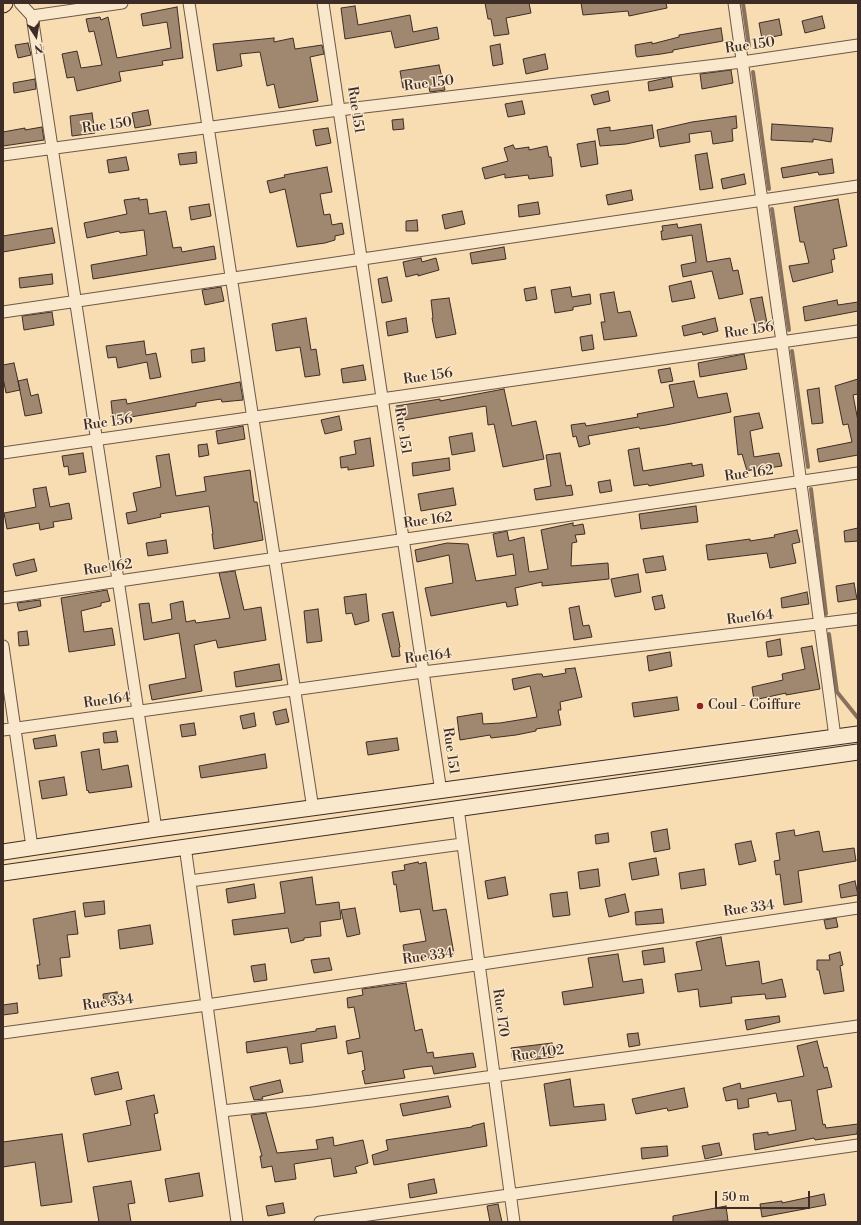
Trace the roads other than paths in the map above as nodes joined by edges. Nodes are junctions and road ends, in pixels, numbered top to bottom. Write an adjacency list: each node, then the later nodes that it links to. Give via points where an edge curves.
1 (20, 3): 6 (street)
2 (122, 3): 6 (street)
3 (189, 3): 10 (street)
4 (324, 3): 9 (street, Rue 151)
5 (734, 3): 8 (street)
6 (32, 16): 11 (street)
7 (858, 45): 8 (street, Rue 150)
8 (742, 62): 9 (street, Rue 150); 14 (street)
9 (340, 110): 10 (street, Rue 150); 15 (street, Rue 151)
10 (208, 128): 11 (street, Rue 150); 16 (street)
11 (53, 149): 12 (street, Rue 150); 17 (street)
12 (3, 155)
13 (858, 186): 14 (street)
14 (762, 200): 15 (street); 20 (street)
15 (362, 259): 16 (street); 21 (street, Rue 151)
16 (232, 279): 17 (street); 22 (street)
17 (76, 302): 18 (street); 23 (street)
18 (3, 312)
19 (858, 331): 20 (street, Rue 156)
20 (782, 342): 21 (street, Rue 156); 26 (street)
21 (382, 399): 22 (street, Rue 156); 27 (street, Rue 151)
22 (253, 418): 23 (street, Rue 156); 28 (street)
23 (97, 440): 24 (street, Rue 156); 29 (street)
24 (3, 453)
25 (858, 473): 26 (street, Rue 162)
26 (800, 481): 27 (street, Rue 162); 32 (street)
27 (403, 540): 28 (street, Rue 162); 34 (street, Rue 151)
28 (275, 558): 29 (street, Rue 162); 35 (street)
29 (118, 581): 30 (street, Rue 162); 36 (street)
30 (3, 598)
31 (858, 619): 32 (street, Rue164)
32 (819, 625): 34 (street, Rue164); 40 (street)
33 (3, 646): 37 (street)
34 (423, 672): 35 (street, Rue164); 42 (street, Rue 151)
35 (295, 690): 36 (street, Rue164); 43 (street)
36 (138, 712): 37 (street, Rue164); 45 (street)
37 (15, 729): 38 (street, Rue164); 48 (street)
38 (3, 730)
39 (858, 734): 40 (main road)
40 (835, 737): 42 (main road)
41 (858, 752): 44 (main road)
42 (441, 792): 43 (main road)
43 (313, 808): 45 (main road)
44 (458, 808): 46 (street, Rue 170); 47 (main road)
45 (156, 829): 48 (main road)
46 (462, 844): 51 (street); 53 (street, Rue 170)
47 (185, 846): 50 (main road); 51 (street)
48 (32, 847): 49 (main road)
49 (3, 852)
50 (3, 873)
51 (190, 881): 54 (street)
52 (858, 908): 53 (street, Rue 334)
53 (478, 964): 54 (street, Rue 334); 57 (street, Rue 170)
54 (207, 1005): 56 (street, Rue 334); 58 (street)
55 (858, 1026): 57 (street, Rue 402)
56 (3, 1033)
57 (494, 1075): 58 (street, Rue 402); 60 (street, Rue 170)
58 (222, 1110): 61 (street)
59 (858, 1145): 60 (street)
60 (510, 1195): 62 (street); 63 (street, Rue 170)
61 (237, 1222)
62 (320, 1222)
63 (514, 1222)

